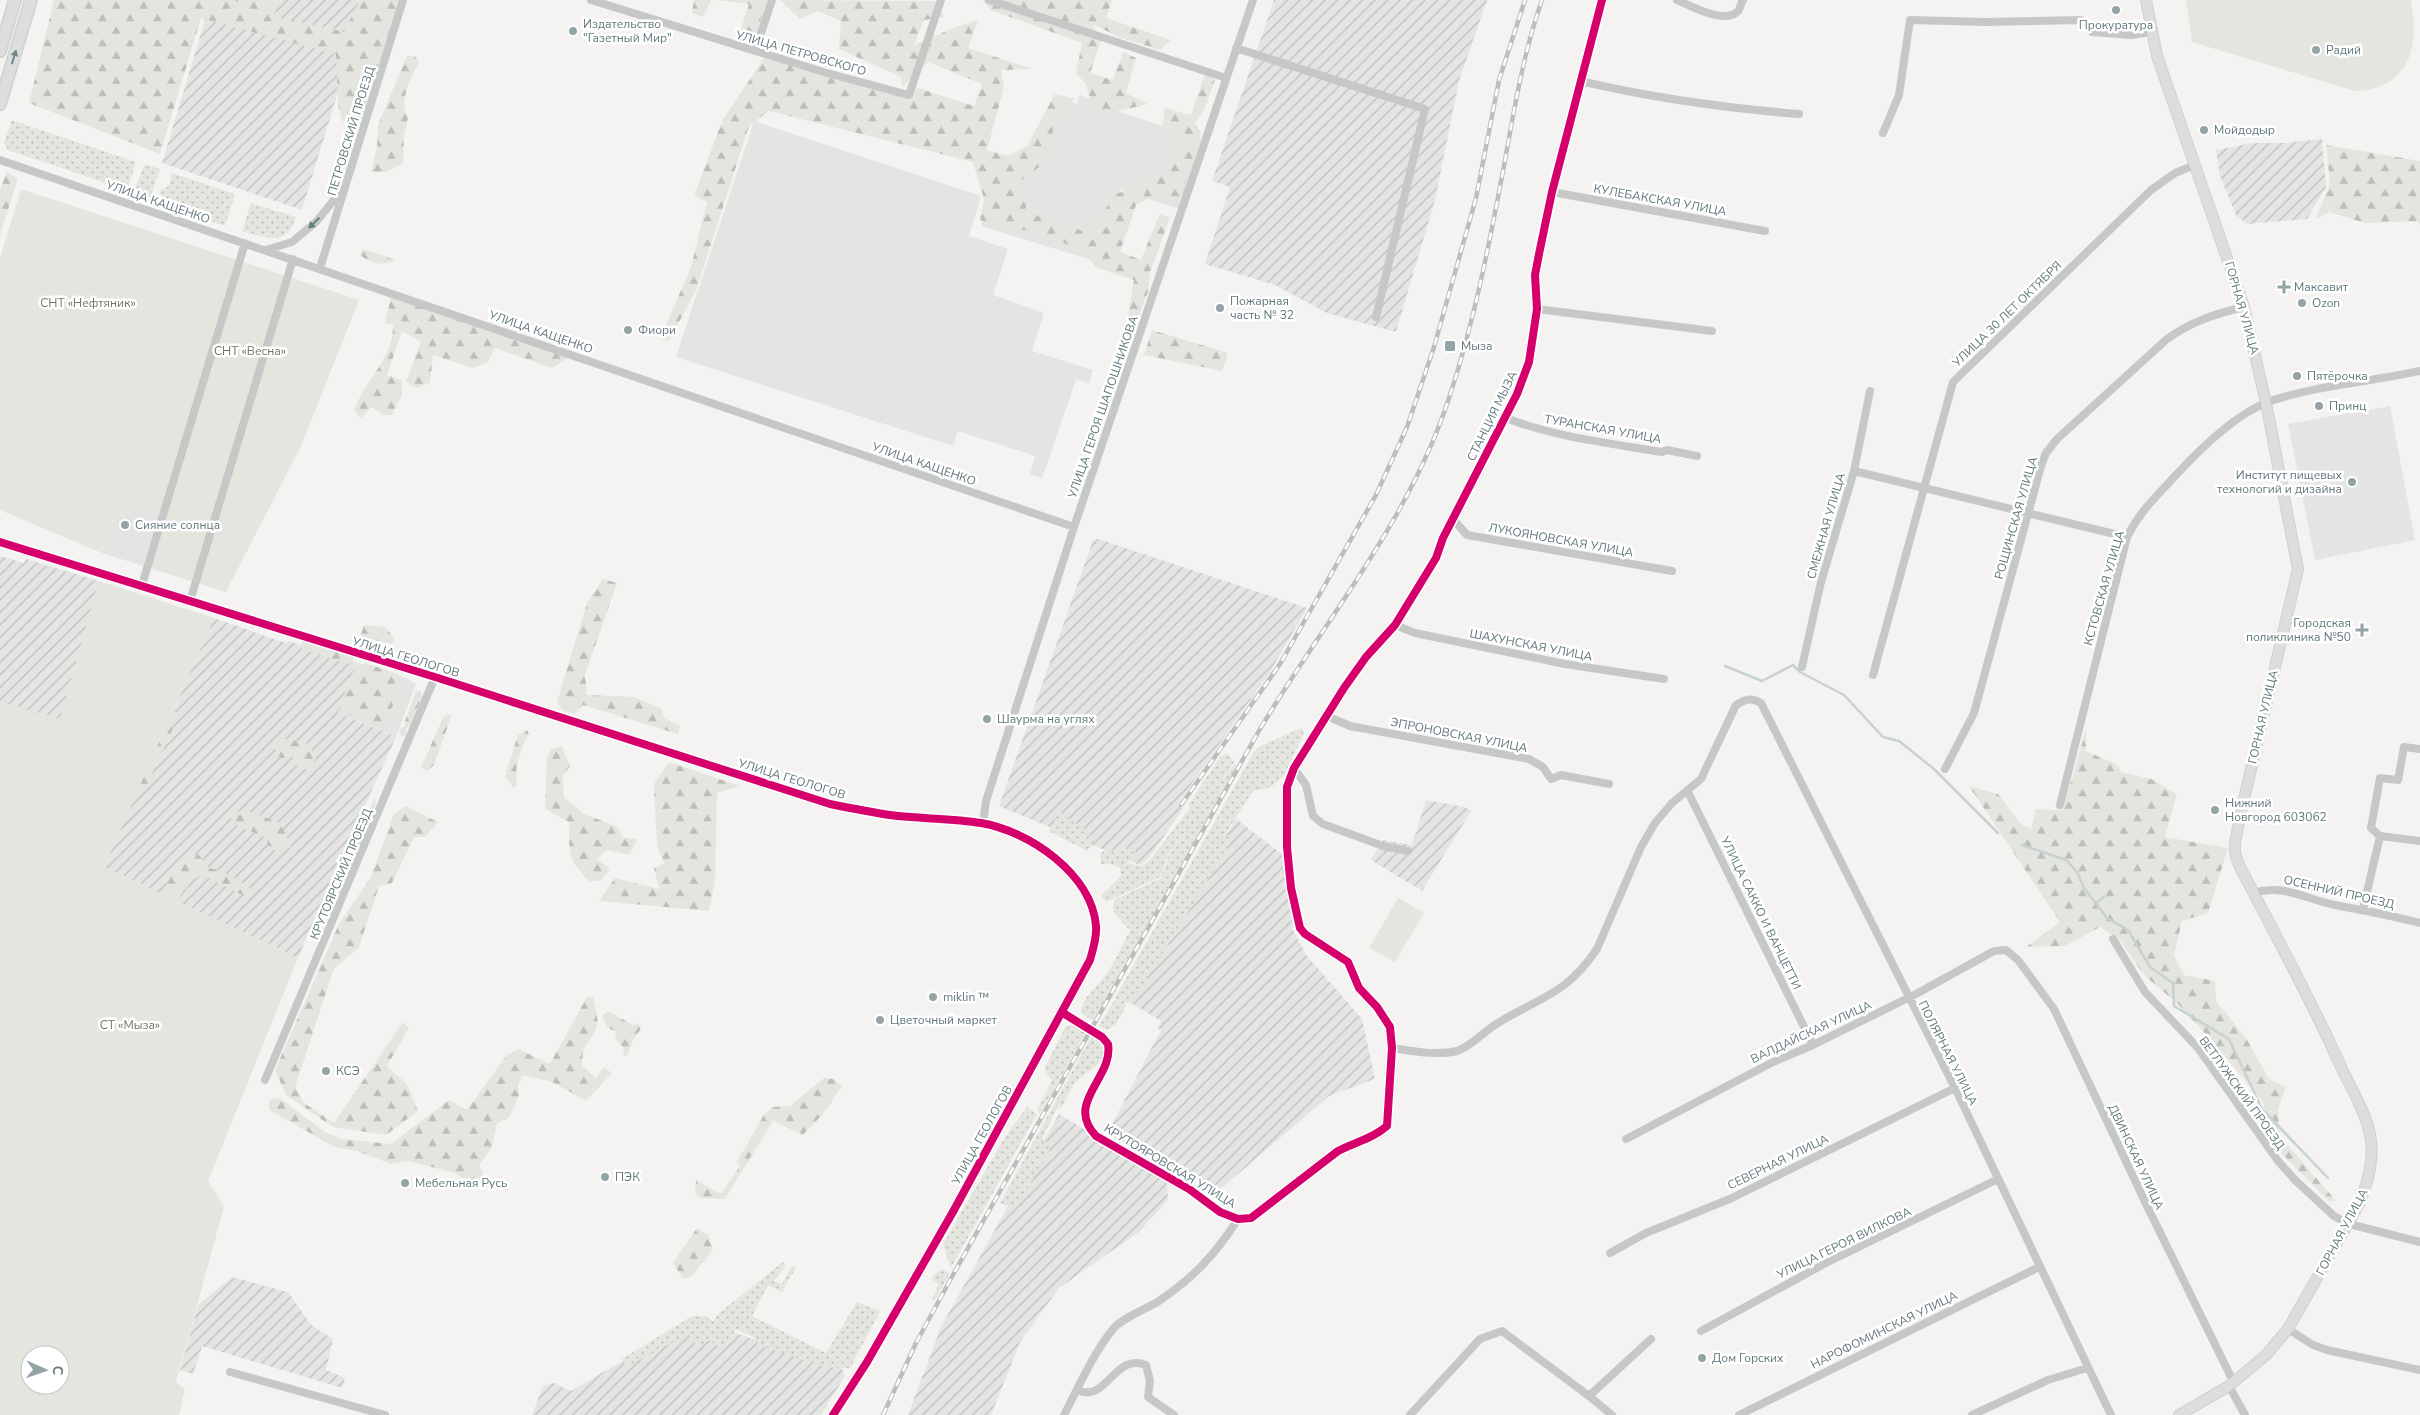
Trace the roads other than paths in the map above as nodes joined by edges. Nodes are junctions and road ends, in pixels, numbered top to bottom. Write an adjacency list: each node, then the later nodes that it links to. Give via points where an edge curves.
1 (15, 0): 15 (main road)
2 (31, 0): 19 (main road, one-way to 2)
3 (403, 0): 24 (street, ПЕТРОВСКИЙ ПРОЕЗД)
4 (591, 0): 16 (street, УЛИЦА ПЕТРОВСКОГО)
5 (772, 0): 16 (street)
6 (941, 0): 16 (street, УЛИЦА ПЕТРОВСКОГО, via 909,95)
7 (989, 0): 17 (street)
8 (1252, 0): 14 (street, УЛИЦА ГЕРОЯ ШАПОШНИКОВА)
9 (1602, 0): 18 (street, СТАНЦИЯ МЫЗА)
10 (1677, 0): 11 (street, via 1721,16 1738,11)
11 (1743, 0)
12 (2146, 0): 13 (main road, ГОРНАЯ УЛИЦА)
13 (2151, 32): 21 (street, via 2092,32 2081,20 1910,20 1900,94); 23 (main road, ГОРНАЯ УЛИЦА)
14 (1236, 48): 17 (street, УЛИЦА ГЕРОЯ ШАПОШНИКОВА); 33 (street, via 1425,109)
15 (0, 51)
16 (755, 52)
17 (1226, 78): 44 (street, УЛИЦА ГЕРОЯ ШАПОШНИКОВА)
18 (1580, 81): 20 (street, via 1641,95 1726,108); 25 (street, СТАНЦИЯ МЫЗА)
19 (0, 104)
20 (1799, 114)
21 (1884, 132)
22 (0, 160): 27 (street, УЛИЦА КАЩЕНКО)
23 (2195, 165): 31 (main road, ГОРНАЯ УЛИЦА); 41 (street, УЛИЦА 30 ЛЕТ ОКТЯБРЯ, via 2151,190 1953,382)
24 (345, 186): 28 (street, one-way to 28, via 316,222 292,242); 30 (street, ПЕТРОВСКИЙ ПРОЕЗД)
25 (1552, 192): 26 (street, КУЛЕБАКСКАЯ УЛИЦА); 32 (street, СТАНЦИЯ МЫЗА, via 1535,275)
26 (1765, 231)
27 (245, 243): 28 (street, УЛИЦА КАЩЕНКО); 48 (street)
28 (266, 250): 29 (street, УЛИЦА КАЩЕНКО)
29 (294, 259): 30 (street, УЛИЦА КАЩЕНКО); 49 (street)
30 (320, 268): 44 (street, УЛИЦА КАЩЕНКО)
31 (2244, 307): 37 (main road, ГОРНАЯ УЛИЦА); 42 (street, РОЩИНСКАЯ УЛИЦА, via 2212,314 2167,339 2057,439 2046,453)
32 (1537, 309): 34 (street); 38 (street, СТАНЦИЯ МЫЗА, via 1530,362)
33 (1376, 317)
34 (1712, 331)
35 (2420, 371): 37 (street, КСТОВСКАЯ УЛИЦА)
36 (1870, 391): 40 (street, СМЕЖНАЯ УЛИЦА)
37 (2266, 403): 45 (street, КСТОВСКАЯ УЛИЦА, via 2210,441 2137,517); 66 (main road, ГОРНАЯ УЛИЦА, via 2298,569 2235,842 2239,865)
38 (1506, 418): 39 (street, ТУРАНСКАЯ УЛИЦА, via 1530,428 1565,436); 43 (street, СТАНЦИЯ МЫЗА)
39 (1697, 456)
40 (1854, 471): 41 (street); 51 (street, СМЕЖНАЯ УЛИЦА, via 1821,582)
41 (1924, 487): 42 (street); 52 (street, УЛИЦА 30 ЛЕТ ОКТЯБРЯ)
42 (2027, 514): 45 (street); 58 (street, РОЩИНСКАЯ УЛИЦА, via 1974,713)
43 (1453, 519): 47 (street, ЛУКОЯНОВСКАЯ УЛИЦА, via 1468,535); 50 (street, СТАНЦИЯ МЫЗА, via 1436,558)
44 (1074, 527): 62 (street, УЛИЦА ГЕРОЯ ШАПОШНИКОВА, via 986,801)
45 (2127, 537): 61 (street, КСТОВСКАЯ УЛИЦА)
46 (0, 542): 48 (street, УЛИЦА ГЕОЛОГОВ)
47 (1672, 571)
48 (142, 586): 49 (street, УЛИЦА ГЕОЛОГОВ)
49 (190, 601): 53 (street, УЛИЦА ГЕОЛОГОВ)
50 (1395, 625): 54 (street, ШАХУНСКАЯ УЛИЦА, via 1415,633 1565,664); 55 (street, СТАНЦИЯ МЫЗА, via 1366,658)
51 (1802, 667)
52 (1872, 675)
53 (435, 677): 62 (street, УЛИЦА ГЕОЛОГОВ, via 830,804 890,815); 75 (street, КРУТОЯРСКИЙ ПРОЕЗД)
54 (1664, 679)
55 (1327, 716): 57 (street, СТАНЦИЯ МЫЗА); 59 (street, ЭПРОНОВСКАЯ УЛИЦА, via 1350,726 1529,759 1543,767 1551,779 1561,775)
56 (2420, 749): 63 (street, via 2404,747 2398,780 2380,778 2371,828)
57 (1294, 768): 65 (street, via 1306,785 1313,816 1323,824 1383,846); 74 (street, СТАНЦИЯ МЫЗА, via 1287,786 1287,847 1291,888 1300,928 1348,962 1359,988 1390,1027)
58 (1946, 769)
59 (1609, 784)
60 (1688, 792): 71 (street, ПОЛЯРНАЯ УЛИЦА, via 1707,768 1736,705 1751,699 1761,703); 73 (street, УЛИЦА САККО И ВАНЦЕТТИ); 74 (street, via 1655,823 1641,847 1607,929 1587,964 1558,991 1496,1024 1464,1048 1435,1053)
61 (2060, 805)
62 (983, 823): 72 (street, УЛИЦА ГЕОЛОГОВ, via 1036,844 1052,855 1073,876 1087,897 1096,927 1095,942 1090,960)
63 (2380, 836): 64 (street); 67 (street)
64 (2420, 841)
65 (1408, 850)
66 (2253, 893): 67 (street, ОСЕННИЙ ПРОЕЗД, via 2270,888); 80 (main road, ГОРНАЯ УЛИЦА, via 2320,1018 2370,1135 2368,1182)
67 (2363, 909): 68 (street, ОСЕННИЙ ПРОЕЗД)
68 (2420, 923)
69 (2113, 939): 80 (street, ВЕТЛУЖСКИЙ ПРОЕЗД, via 2145,992 2198,1048 2278,1161 2334,1216)
70 (2006, 950): 71 (street, ВАЛДАЙСКАЯ УЛИЦА, via 1994,951); 90 (street, ДВИНСКАЯ УЛИЦА, via 2018,960 2054,1009)
71 (1908, 998): 73 (street, ВАЛДАЙСКАЯ УЛИЦА); 76 (street, ПОЛЯРНАЯ УЛИЦА)
72 (1063, 1013): 79 (street, КРУТОЯРОВСКАЯ УЛИЦА, via 1108,1044 1107,1059 1085,1106 1087,1126 1096,1136 1189,1189 1220,1212); 94 (street, УЛИЦА ГЕОЛОГОВ, via 867,1362)
73 (1813, 1045): 77 (street, ВАЛДАЙСКАЯ УЛИЦА, via 1771,1063)
74 (1392, 1048): 79 (street, СТАНЦИЯ МЫЗА, via 1387,1126 1369,1139 1338,1151 1251,1218)
75 (265, 1080)
76 (1955, 1088): 78 (street, ПОЛЯРНАЯ УЛИЦА); 82 (street, СЕВЕРНАЯ УЛИЦА, via 1732,1198 1646,1233)
77 (1626, 1139)
78 (1998, 1179): 83 (street, ПОЛЯРНАЯ УЛИЦА); 85 (street, УЛИЦА ГЕРОЯ ВИЛКОВА, via 1826,1263)
79 (1238, 1219): 91 (street, via 1217,1251 1192,1276 1114,1327)
80 (2348, 1224): 81 (street); 84 (main road, ГОРНАЯ УЛИЦА)
81 (2420, 1242)
82 (1610, 1253)
83 (2040, 1267): 87 (street, ПОЛЯРНАЯ УЛИЦА); 99 (street, НАРОФОМИНСКАЯ УЛИЦА)
84 (2288, 1329): 88 (street, via 2299,1338 2327,1350); 90 (main road, ГОРНАЯ УЛИЦА, via 2266,1355)
85 (1701, 1331)
86 (1650, 1339): 92 (street)
87 (2087, 1368): 100 (street, via 2048,1380); 101 (street, ПОЛЯРНАЯ УЛИЦА)
88 (2420, 1370)
89 (230, 1372): 93 (street)
90 (2231, 1384): 102 (main road, ГОРНАЯ УЛИЦА); 103 (street, ДВИНСКАЯ УЛИЦА)
91 (1077, 1390): 95 (street); 96 (street, via 1090,1394 1097,1391 1123,1366 1139,1363 1149,1372 1148,1397)
92 (1589, 1396): 97 (street, via 1502,1332 1480,1339); 98 (street)
93 (385, 1415)
94 (833, 1415)
95 (1064, 1415)
96 (1174, 1415)
97 (1410, 1415)
98 (1612, 1415)
99 (1739, 1415)
100 (1972, 1415)
101 (2110, 1415)
102 (2179, 1415)
103 (2245, 1415)

